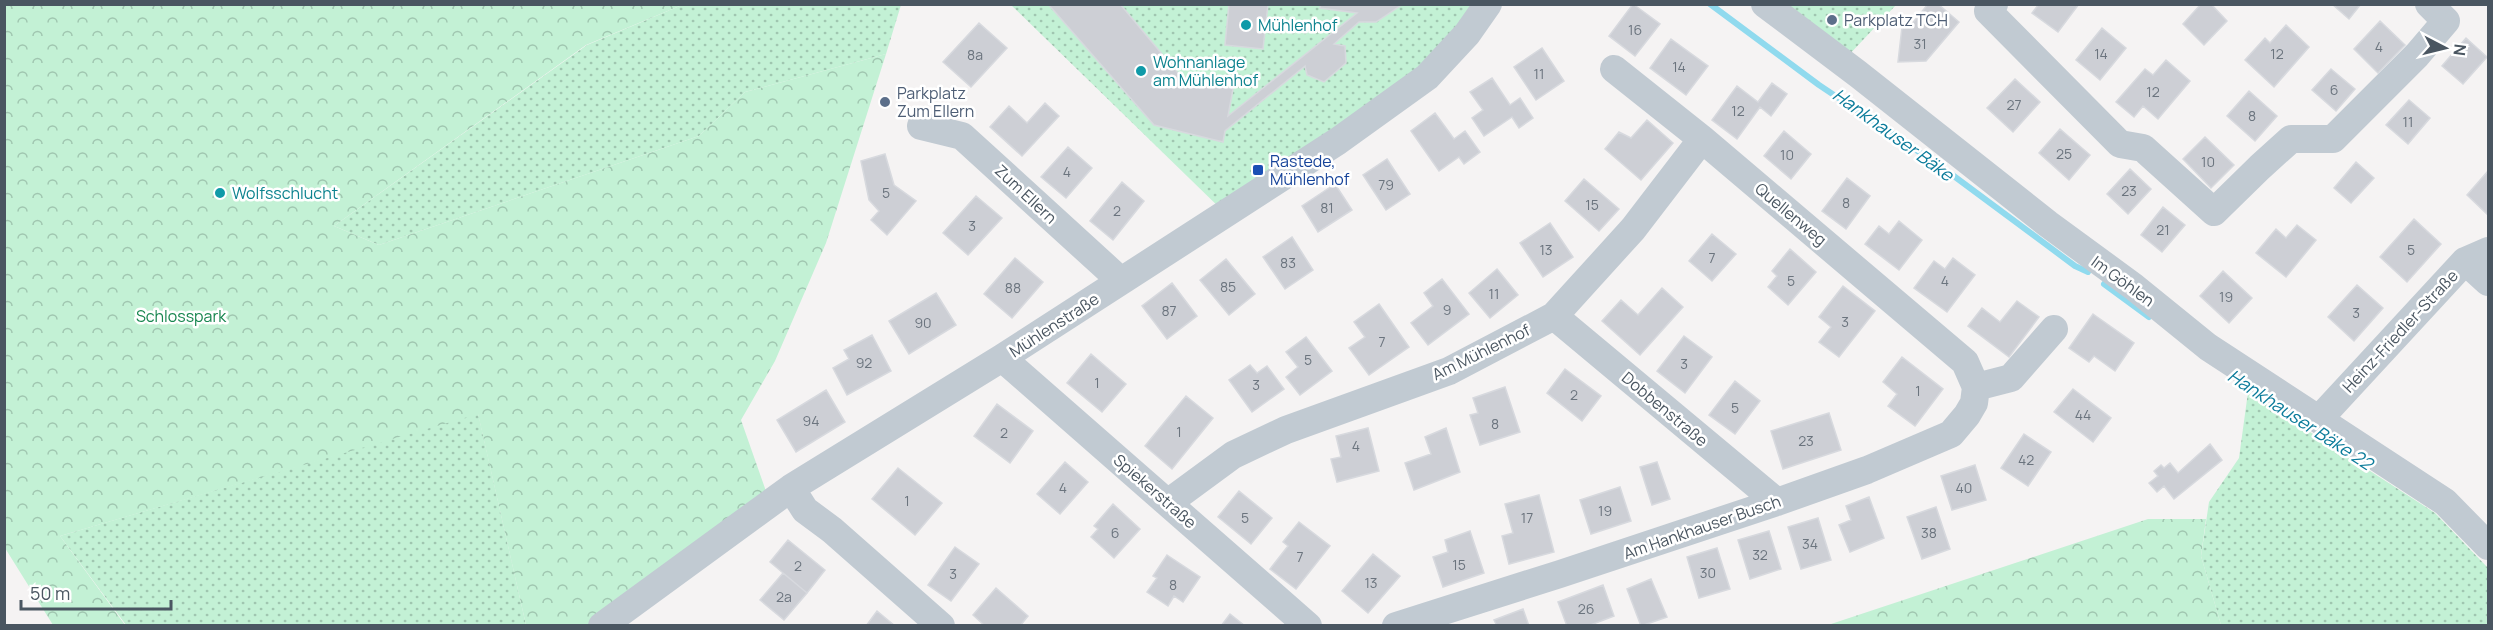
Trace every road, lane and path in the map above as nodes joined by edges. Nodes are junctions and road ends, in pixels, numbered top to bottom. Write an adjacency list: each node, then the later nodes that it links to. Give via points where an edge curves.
1 (1488, 4): 9 (street, Mühlenstraße, via 1467,34 1427,77 1338,141)
2 (1765, 4): 15 (street, Im Göhlen, via 2208,347)
3 (1994, 4): 4 (street, via 1988,11 2120,144 2143,148 2214,212 2291,139 2333,139 2446,21)
4 (2429, 4)
5 (1614, 69): 7 (street, Quellenweg)
6 (921, 126): 9 (street, Zum Ellern, via 962,136)
7 (1702, 139): 11 (street, Am Mühlenhof, via 1633,229); 14 (street, Quellenweg)
8 (2477, 256): 10 (street); 15 (street, Heinz-Friedler-Straße)
9 (1120, 281): 13 (street, Mühlenstraße)
10 (2488, 282)
11 (1554, 316): 17 (street, Am Mühlenhof, via 1449,371 1296,426 1233,455); 18 (street, Dobbenstraße)
12 (2054, 329): 14 (street, via 2011,378)
13 (1002, 358): 16 (street, Mühlenstraße); 17 (street, Spiekerstraße)
14 (1970, 374): 18 (street, Am Hankhauser Busch, via 1974,403 1951,434)
15 (2319, 419): 19 (street, Im Göhlen, via 2445,502)
16 (791, 488): 20 (street, Mühlenstraße); 21 (street, via 805,510)
17 (1168, 502): 22 (street, Spiekerstraße)
18 (1777, 502): 23 (street, Am Hankhauser Busch)
19 (2488, 546)
20 (602, 626)
21 (941, 626)
22 (1308, 626)
23 (1396, 626)

